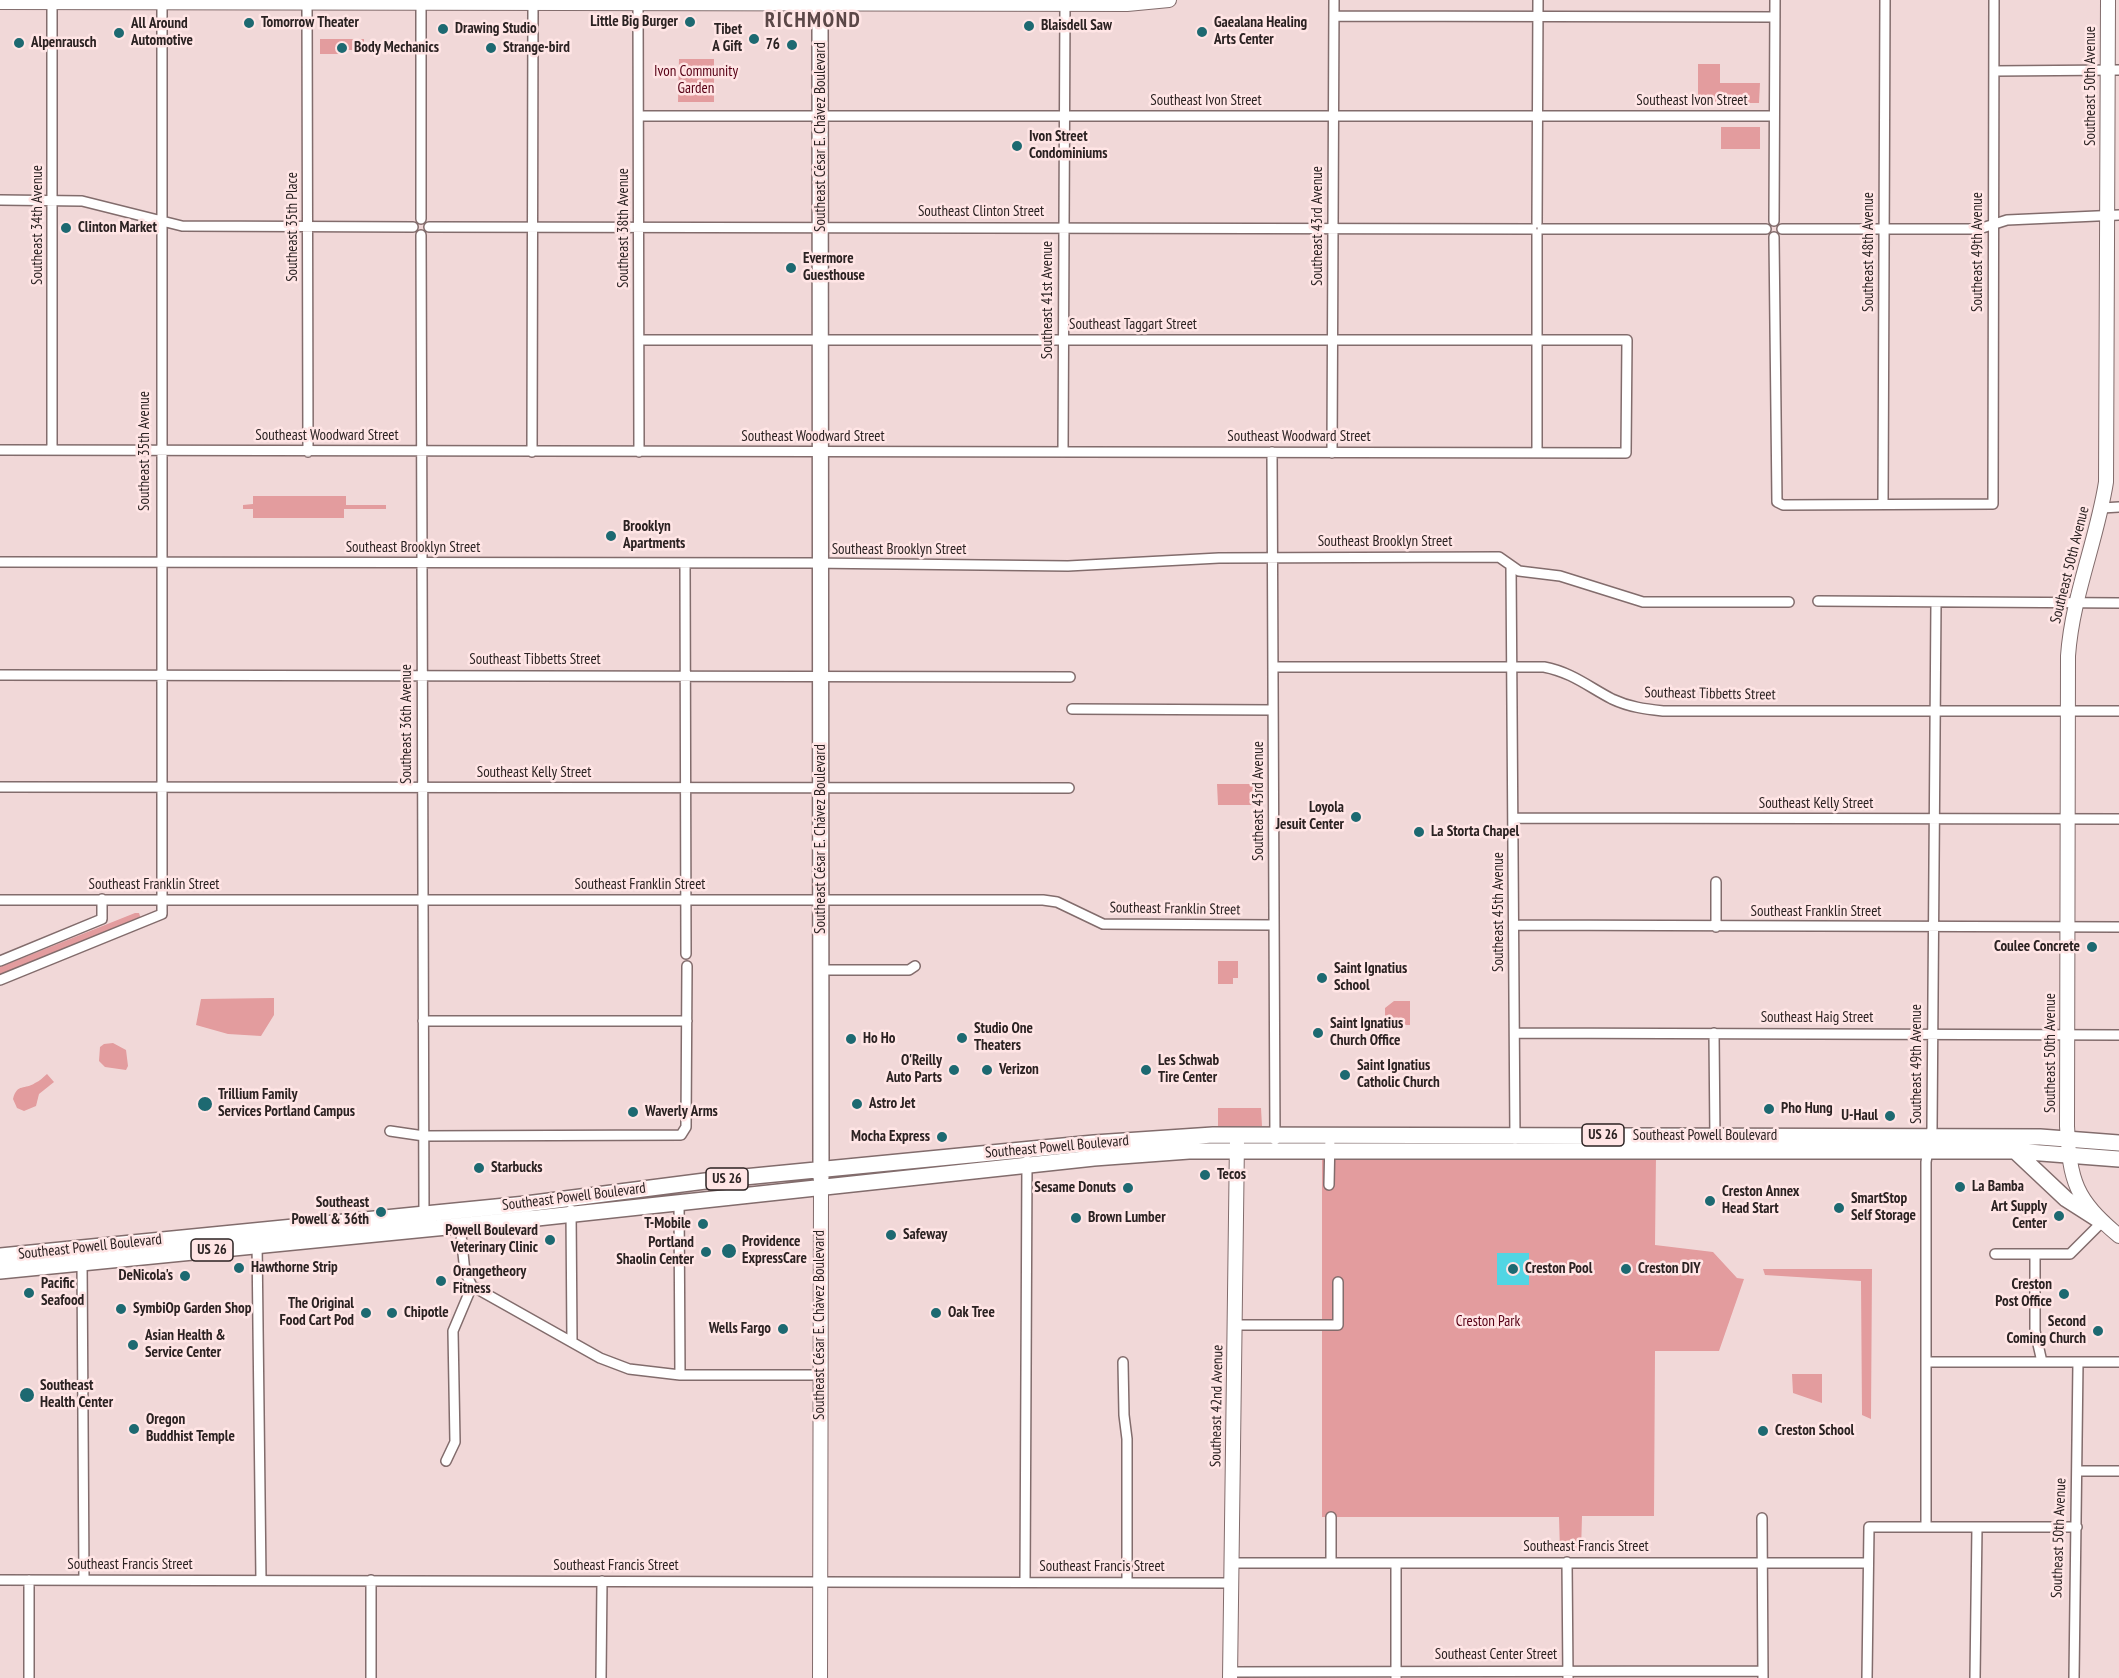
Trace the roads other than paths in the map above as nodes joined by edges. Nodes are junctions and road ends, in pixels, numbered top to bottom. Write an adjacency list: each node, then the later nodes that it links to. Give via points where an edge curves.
1 (1169, 0): 15 (main road)
2 (1334, 0): 22 (street, Southeast 43rd Avenue)
3 (1538, 0): 23 (street)
4 (1775, 0): 24 (street)
5 (1885, 0): 51 (street, Southeast 48th Avenue)
6 (1994, 0): 26 (street, Southeast 49th Avenue)
7 (2108, 0): 25 (main road, Southeast 50th Avenue)
8 (52, 1): 10 (main road); 16 (main road); 34 (street, Southeast 34th Avenue)
9 (270, 1): 16 (main road); 17 (main road)
10 (0, 2)
11 (479, 2): 18 (main road); 19 (main road)
12 (676, 2): 13 (main road); 20 (main road)
13 (820, 2): 14 (main road); 27 (main road, Southeast César E. Chávez Boulevard)
14 (949, 2): 21 (main road)
15 (1079, 2): 21 (main road)
16 (162, 3): 38 (street, Southeast 35th Avenue)
17 (307, 3): 18 (main road); 40 (street, Southeast 35th Place)
18 (421, 3): 36 (street)
19 (533, 3): 20 (main road); 43 (street)
20 (638, 3): 29 (street, Southeast 38th Avenue)
21 (1065, 4): 30 (street, Southeast 41st Avenue)
22 (1334, 16): 23 (street); 31 (street, Southeast 43rd Avenue)
23 (1538, 17): 24 (street); 28 (street)
24 (1775, 17): 32 (street)
25 (2113, 70): 26 (street); 35 (main road, Southeast 50th Avenue)
26 (1994, 71): 39 (street, Southeast 49th Avenue)
27 (822, 115): 29 (street, Southeast Ivon Street); 30 (street, Southeast Ivon Street); 45 (main road, Southeast César E. Chávez Boulevard)
28 (1536, 115): 31 (street, Southeast Ivon Street); 32 (street, Southeast Ivon Street); 48 (street)
29 (639, 116): 44 (street, Southeast 38th Avenue)
30 (1063, 116): 31 (street, Southeast Ivon Street); 46 (street, Southeast 41st Avenue)
31 (1333, 116): 47 (street, Southeast 43rd Avenue)
32 (1774, 116): 37 (street)
33 (0, 200): 34 (street)
34 (53, 201): 38 (street, via 91,203); 60 (street, Southeast 34th Avenue)
35 (2113, 216): 39 (street, via 2007,219); 74 (main road, Southeast 50th Avenue, via 2106,482)
36 (421, 219): 41 (street); 42 (street)
37 (1774, 221): 49 (street); 50 (street)
38 (160, 222): 40 (street, via 182,226); 61 (street, Southeast 35th Avenue)
39 (1993, 224): 51 (street, via 1979,229); 72 (street, Southeast 49th Avenue, via 1993,504)
40 (308, 226): 41 (street); 62 (street, Southeast 35th Place)
41 (413, 227): 52 (street)
42 (429, 227): 43 (street, Southeast Clinton Street); 52 (street)
43 (532, 227): 44 (street, Southeast Clinton Street); 64 (street)
44 (639, 227): 45 (street, Southeast Clinton Street); 54 (street, Southeast 38th Avenue)
45 (821, 227): 46 (street, Southeast Clinton Street); 55 (main road, Southeast César E. Chávez Boulevard)
46 (1064, 228): 47 (street, Southeast Clinton Street); 56 (street, Southeast 41st Avenue)
47 (1332, 228): 48 (street, Southeast Clinton Street); 57 (street, Southeast 43rd Avenue)
48 (1537, 229): 49 (street, Southeast Clinton Street); 58 (street)
49 (1766, 229): 53 (street)
50 (1782, 229): 51 (street); 53 (street)
51 (1884, 229): 72 (street, Southeast 48th Avenue)
52 (421, 235): 63 (street, Southeast 36th Avenue)
53 (1774, 237): 72 (street, via 1777,502)
54 (639, 340): 55 (street, Southeast Taggart Street); 65 (street, Southeast 38th Avenue)
55 (821, 340): 56 (street, Southeast Taggart Street); 66 (main road, Southeast César E. Chávez Boulevard)
56 (1063, 340): 57 (street, Southeast Taggart Street); 67 (street, Southeast 41st Avenue)
57 (1333, 340): 58 (street, Southeast Taggart Street); 70 (street, Southeast 43rd Avenue)
58 (1537, 340): 69 (street); 71 (street, Southeast Taggart Street, via 1627,340)
59 (0, 450): 60 (street, Southeast Woodward Street)
60 (52, 450): 61 (street, Southeast Woodward Street)
61 (160, 450): 62 (street, Southeast Woodward Street); 77 (street, Southeast 35th Avenue)
62 (308, 452): 63 (street, Southeast Woodward Street)
63 (421, 452): 64 (street, Southeast Woodward Street); 78 (street, Southeast 36th Avenue)
64 (532, 452): 65 (street, Southeast Woodward Street)
65 (639, 452): 66 (street, Southeast Woodward Street)
66 (821, 452): 67 (street, Southeast Woodward Street); 80 (main road, Southeast César E. Chávez Boulevard)
67 (1064, 452): 68 (street, Southeast Woodward Street)
68 (1272, 452): 70 (street, Southeast Woodward Street); 75 (street, Southeast 43rd Avenue)
69 (1537, 452): 70 (street, Southeast Woodward Street); 71 (street, Southeast Woodward Street)
70 (1332, 453)
71 (1626, 453)
72 (1884, 504)
73 (2119, 507): 74 (street)
74 (2102, 508): 86 (main road, Southeast 50th Avenue)
75 (1273, 557): 80 (street, Southeast Brooklyn Street, via 1068,566); 81 (street, Southeast Brooklyn Street, via 1499,557); 88 (street, Southeast 43rd Avenue)
76 (0, 562): 77 (street, Southeast Brooklyn Street)
77 (160, 562): 78 (street, Southeast Brooklyn Street); 90 (street, Southeast 35th Avenue)
78 (422, 563): 79 (street, Southeast Brooklyn Street); 91 (street, Southeast 36th Avenue)
79 (685, 563): 80 (street, Southeast Brooklyn Street); 92 (street)
80 (821, 564): 93 (main road, Southeast César E. Chávez Boulevard)
81 (1511, 566): 83 (street, Southeast Brooklyn Street, via 1519,571 1576,580 1643,602); 87 (street, Southeast 45th Avenue)
82 (1818, 601): 84 (street)
83 (1789, 602)
84 (1936, 602): 86 (street); 97 (street, Southeast 49th Avenue)
85 (2119, 603): 86 (street)
86 (2078, 604): 98 (main road, Southeast 50th Avenue, via 2069,639)
87 (1513, 665): 88 (street, Southeast Tibbetts Street); 97 (street, Southeast Tibbetts Street, via 1544,667 1572,675 1611,698 1663,711); 106 (street, Southeast 45th Avenue)
88 (1274, 667): 96 (street, Southeast 43rd Avenue)
89 (0, 675): 90 (street, Southeast Tibbetts Street)
90 (161, 675): 91 (street, Southeast Tibbetts Street); 100 (street, Southeast 35th Avenue)
91 (422, 675): 92 (street, Southeast Tibbetts Street); 102 (street, Southeast 36th Avenue)
92 (685, 675): 93 (street, Southeast Tibbetts Street); 103 (street)
93 (821, 675): 94 (street, Southeast Tibbetts Street); 105 (main road, Southeast César E. Chávez Boulevard)
94 (1070, 677)
95 (1072, 709): 96 (street)
96 (1273, 710): 117 (street, Southeast 43rd Avenue)
97 (1934, 711): 98 (street, Southeast Tibbetts Street); 107 (street, Southeast 49th Avenue)
98 (2068, 711): 99 (street, Southeast Tibbetts Street); 108 (main road, Southeast 50th Avenue)
99 (2119, 711)
100 (161, 786): 101 (street, Southeast Kelly Street); 102 (street, Southeast Kelly Street); 113 (street, Southeast 35th Avenue)
101 (0, 787)
102 (422, 787): 103 (street, Southeast Kelly Street); 114 (street, Southeast 36th Avenue)
103 (686, 788): 105 (street, Southeast Kelly Street); 115 (street)
104 (1069, 788): 105 (street, Southeast Kelly Street)
105 (821, 789): 116 (main road, Southeast César E. Chávez Boulevard)
106 (1513, 818): 107 (street, Southeast Kelly Street); 118 (street, Southeast 45th Avenue)
107 (1934, 819): 108 (street, Southeast Kelly Street); 120 (street, Southeast 49th Avenue)
108 (2068, 819): 109 (street, Southeast Kelly Street); 121 (main road, Southeast 50th Avenue)
109 (2119, 819)
110 (1716, 882): 119 (street)
111 (102, 899): 112 (street, Southeast Franklin Street); 113 (street, Southeast Franklin Street); 124 (street, via 102,920)
112 (0, 900)
113 (162, 900): 114 (street, Southeast Franklin Street); 128 (street, via 162,914)
114 (423, 900): 115 (street, Southeast Franklin Street); 129 (street, Southeast 36th Avenue)
115 (686, 900): 116 (street, Southeast Franklin Street); 123 (street)
116 (820, 900): 117 (street, Southeast Franklin Street, via 1050,901 1103,924); 127 (main road, Southeast César E. Chávez Boulevard)
117 (1274, 925): 139 (street, Southeast 43rd Avenue)
118 (1514, 925): 119 (street, Southeast Franklin Street); 131 (street, Southeast 45th Avenue)
119 (1716, 927): 120 (street, Southeast Franklin Street)
120 (1933, 927): 121 (street, Southeast Franklin Street); 133 (street, Southeast 49th Avenue)
121 (2067, 927): 122 (street, Southeast Franklin Street); 134 (main road, Southeast 50th Avenue)
122 (2119, 927)
123 (686, 954)
124 (0, 961)
125 (687, 966): 130 (street)
126 (915, 966): 127 (street, via 909,970)
127 (820, 970): 150 (main road, Southeast César E. Chávez Boulevard)
128 (0, 980)
129 (423, 1021): 130 (street); 137 (street, Southeast 36th Avenue)
130 (687, 1022): 137 (street, via 686,1127 678,1136)
131 (1515, 1033): 132 (street, Southeast Haig Street); 141 (street, Southeast 45th Avenue)
132 (1714, 1033): 133 (street, Southeast Haig Street); 142 (street)
133 (1932, 1034): 134 (street, Southeast Haig Street); 144 (street, Southeast 49th Avenue)
134 (2067, 1035): 135 (street, Southeast Haig Street); 145 (main road, Southeast 50th Avenue)
135 (2119, 1035)
136 (390, 1131): 137 (street)
137 (424, 1136): 156 (street, Southeast 36th Avenue)
138 (1237, 1142): 139 (main road, Southeast Powell Boulevard / US 26); 146 (main road, Southeast Powell Boulevard / US 26); 149 (main road, Southeast Powell Boulevard / US 26); 169 (main road, Southeast 42nd Avenue)
139 (1275, 1142): 140 (main road, Southeast Powell Boulevard / US 26)
140 (1330, 1142): 141 (main road, Southeast Powell Boulevard / US 26); 151 (street)
141 (1515, 1142): 142 (main road, Southeast Powell Boulevard / US 26)
142 (1715, 1143): 144 (main road, Southeast Powell Boulevard / US 26)
143 (2119, 1143): 145 (main road, Southeast Powell Boulevard / US 26)
144 (1929, 1144): 145 (main road, Southeast Powell Boulevard / US 26); 147 (main road, Southeast Powell Boulevard / US 26); 172 (street, Southeast 49th Avenue)
145 (2068, 1147): 147 (main road, Southeast Powell Boulevard / US 26); 148 (main road, Southeast Powell Boulevard / US 26); 157 (main road, Southeast 50th Avenue, via 2070,1170 2079,1191)
146 (1026, 1149): 149 (street); 150 (main road, Southeast Powell Boulevard / US 26)
147 (2014, 1151): 157 (main road, via 2066,1199)
148 (2119, 1159)
149 (1027, 1165): 152 (main road, Southeast Powell Boulevard / US 26); 199 (street)
150 (821, 1170): 152 (main road, Southeast César E. Chávez Boulevard); 154 (main road, Southeast Powell Boulevard / US 26, via 678,1184)
151 (1329, 1185)
152 (821, 1187): 153 (main road, Southeast Powell Boulevard / US 26); 177 (main road, Southeast César E. Chávez Boulevard)
153 (680, 1201): 154 (main road, Southeast Powell Boulevard / US 26); 176 (street)
154 (571, 1207): 155 (main road, Southeast Powell Boulevard / US 26); 158 (main road, Southeast Powell Boulevard / US 26); 170 (street)
155 (472, 1209): 156 (main road, Southeast Powell Boulevard / US 26); 158 (main road)
156 (424, 1214): 159 (main road); 161 (main road, Southeast Powell Boulevard / US 26)
157 (2102, 1222): 160 (main road, Southeast 50th Avenue); 163 (street, via 2070,1254)
158 (460, 1225): 159 (main road, Southeast Powell Boulevard / US 26); 168 (street, via 465,1272)
159 (403, 1231): 161 (main road, Southeast Powell Boulevard / US 26)
160 (2119, 1236)
161 (257, 1238): 165 (main road, Southeast Powell Boulevard / US 26); 195 (street)
162 (1995, 1254): 163 (street)
163 (2035, 1254): 173 (street, via 2035,1331)
164 (0, 1256): 165 (main road, Southeast Powell Boulevard / US 26)
165 (82, 1256): 166 (main road, Southeast Powell Boulevard / US 26); 194 (street)
166 (0, 1271)
167 (1338, 1282): 169 (street, via 1338,1325)
168 (472, 1286): 170 (street); 178 (street, via 453,1331 454,1442)
169 (1235, 1325): 188 (main road, Southeast 42nd Avenue)
170 (572, 1342): 176 (street, via 620,1366)
171 (1123, 1362): 200 (street)
172 (1927, 1362): 173 (street); 183 (street, Southeast 49th Avenue)
173 (2042, 1362): 174 (street)
174 (2078, 1362): 175 (street); 179 (street, Southeast 50th Avenue)
175 (2119, 1362)
176 (680, 1375): 177 (street)
177 (819, 1375): 198 (main road, Southeast César E. Chávez Boulevard)
178 (446, 1461)
179 (2078, 1471): 180 (street); 185 (street, Southeast 50th Avenue)
180 (2119, 1471)
181 (1331, 1517): 186 (street)
182 (1762, 1518): 190 (street)
183 (1926, 1527): 184 (street); 191 (street, via 1869,1527)
184 (1977, 1527): 185 (street); 211 (street)
185 (2076, 1527): 212 (street, Southeast 50th Avenue)
186 (1331, 1562): 188 (street, Southeast Francis Street); 189 (street, Southeast Francis Street)
187 (1568, 1562): 189 (street, Southeast Francis Street); 190 (street, Southeast Francis Street); 203 (street)
188 (1231, 1563): 201 (main road, Southeast 42nd Avenue)
189 (1396, 1563): 202 (street)
190 (1762, 1563): 191 (street, Southeast Francis Street); 204 (street)
191 (1868, 1563): 210 (street)
192 (0, 1580): 193 (street, Southeast Francis Street)
193 (29, 1580): 194 (street, Southeast Francis Street); 206 (street)
194 (84, 1580): 195 (street, Southeast Francis Street)
195 (261, 1580): 196 (street, Southeast Francis Street)
196 (371, 1580): 197 (street, Southeast Francis Street); 207 (street)
197 (602, 1581): 198 (street, Southeast Francis Street); 208 (street)
198 (820, 1582): 199 (street, Southeast Francis Street); 209 (main road, Southeast César E. Chávez Boulevard)
199 (1025, 1582): 200 (street, Southeast Francis Street)
200 (1127, 1582): 201 (street, Southeast Francis Street)
201 (1231, 1583): 205 (main road, Southeast 42nd Avenue)
202 (1396, 1674): 203 (street, Southeast Center Street); 205 (street, Southeast Center Street)
203 (1568, 1674): 204 (street, Southeast Center Street)
204 (1763, 1674)
205 (1230, 1675)
206 (29, 1678)
207 (371, 1678)
208 (601, 1678)
209 (819, 1678)
210 (1867, 1678)
211 (1975, 1678)
212 (2074, 1678)

